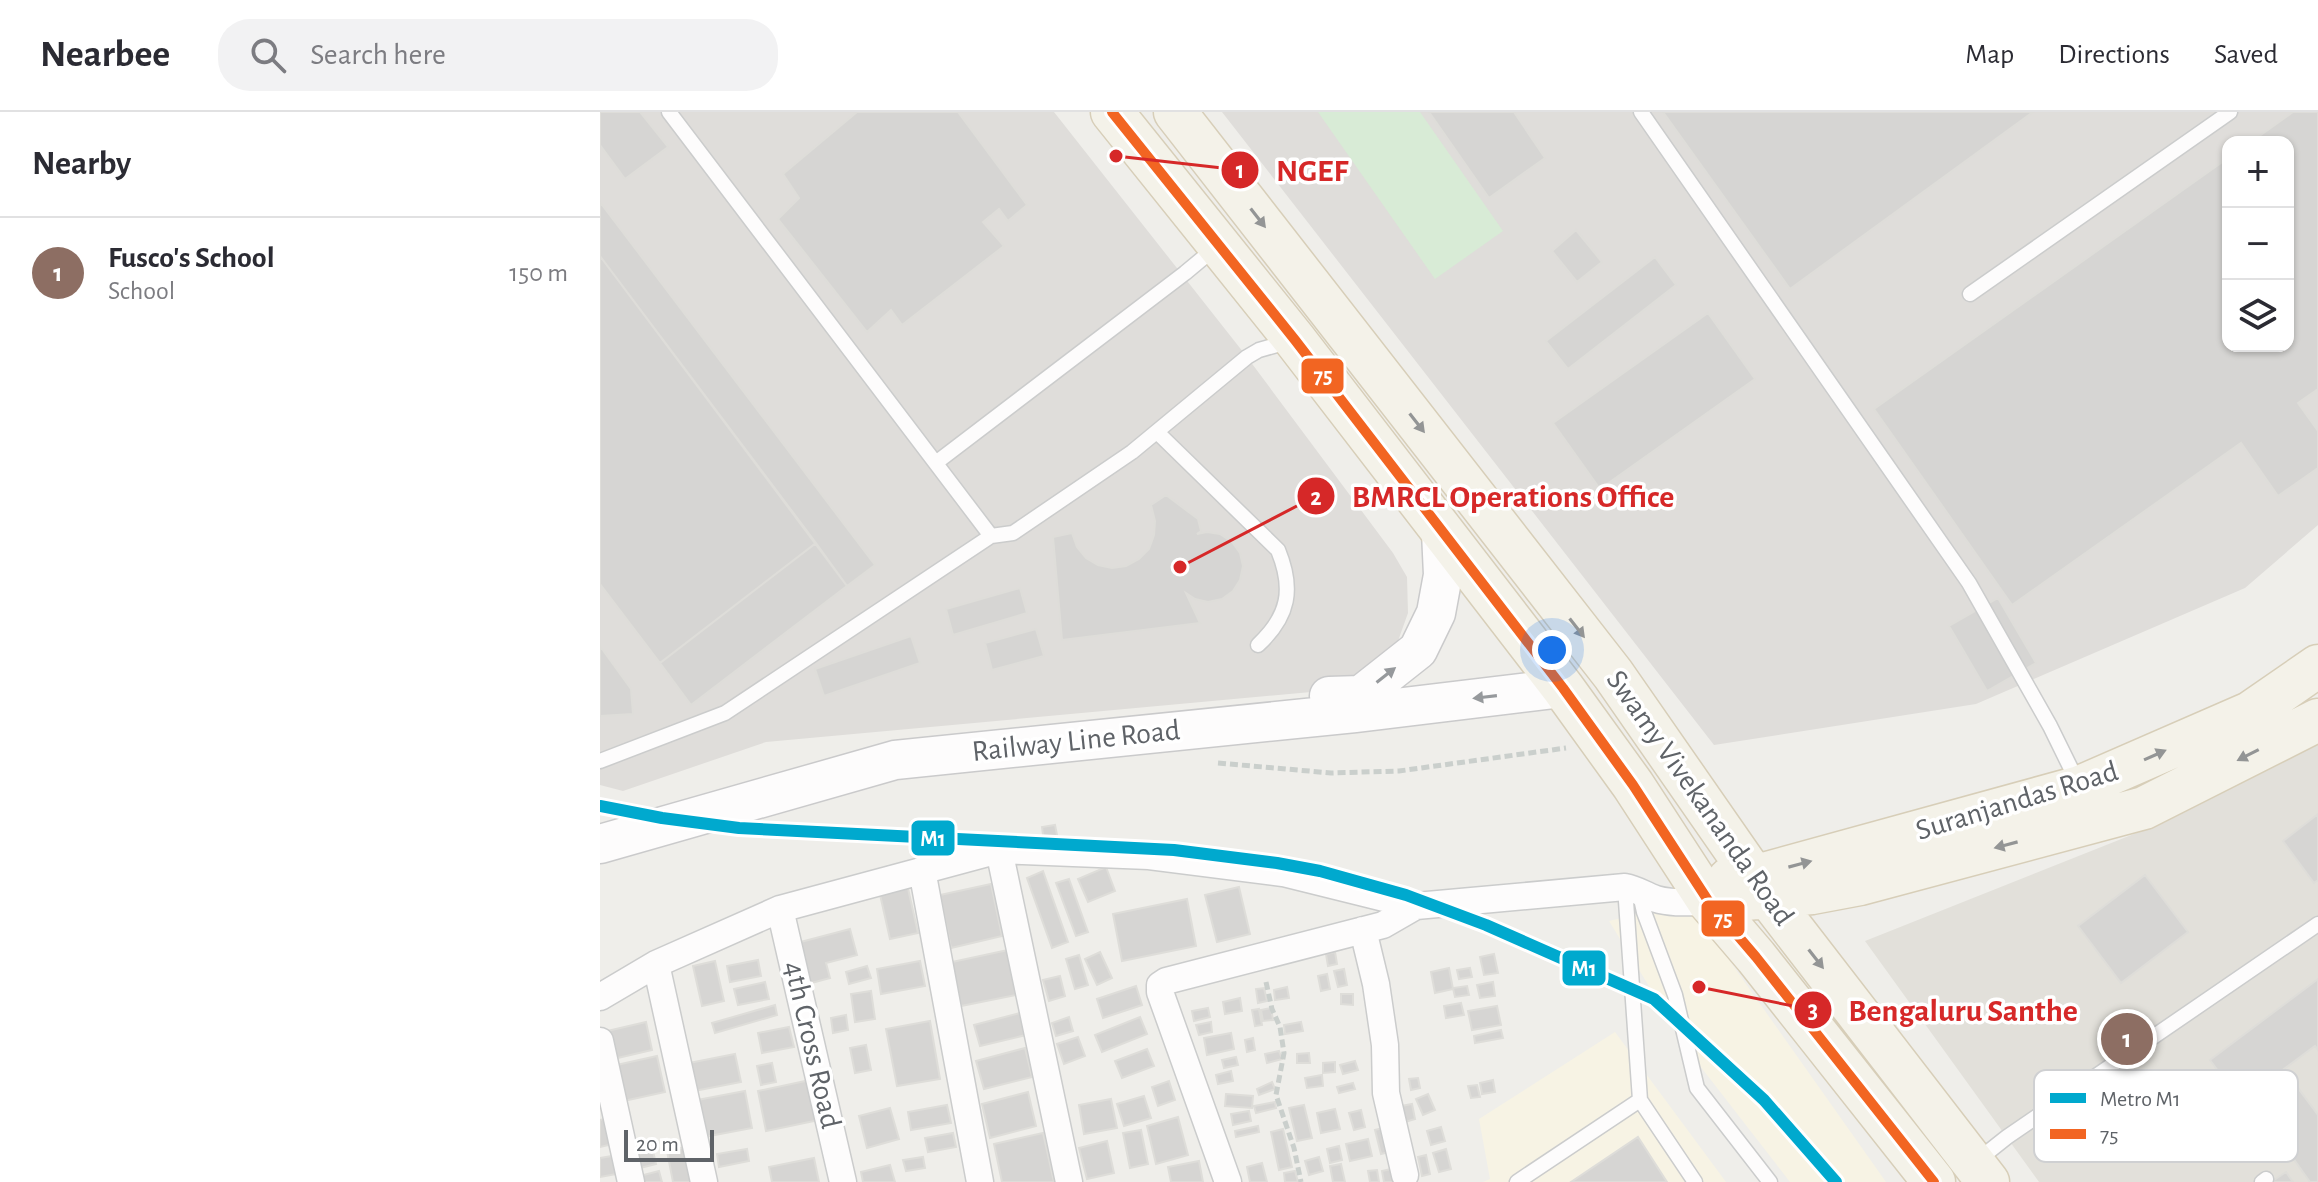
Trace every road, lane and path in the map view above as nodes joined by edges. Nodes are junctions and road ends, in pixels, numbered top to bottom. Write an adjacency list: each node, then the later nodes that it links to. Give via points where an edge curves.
1 (669, 112): 10 (lane)
2 (1112, 112): 6 (main road, Swamy Vivekananda Road)
3 (1175, 112): 25 (main road, Swamy Vivekananda Road, one-way to 25, via 1613,674)
4 (1641, 112): 20 (lane, via 1969,583)
5 (2230, 112): 7 (lane)
6 (1218, 245): 8 (main road, Swamy Vivekananda Road); 10 (lane)
7 (1970, 294)
8 (1295, 340): 9 (lane, via 1247,357); 11 (main road, Swamy Vivekananda Road)
9 (1157, 432): 12 (lane, via 1013,533); 13 (lane, via 1278,550 1286,569 1287,598 1273,631)
10 (937, 462): 12 (lane)
11 (1441, 532): 15 (main road, Swamy Vivekananda Road); 21 (main road, one-way to 11, via 888,742 1361,695 1418,650 1424,638 1436,613 1443,575)
12 (991, 536): 18 (lane, via 725,713)
13 (1258, 645)
14 (2318, 666): 20 (main road, Suranjandas Road, one-way to 14, via 2250,713)
15 (1563, 688): 17 (main road, Swamy Vivekananda Road); 22 (main road, Railway Line Road, one-way to 22, via 895,760)
16 (2318, 720): 25 (main road, Suranjandas Road, one-way to 25, via 2144,808 1860,884 1812,893)
17 (1602, 742): 19 (path, via 1399,771 1331,773); 27 (main road, Swamy Vivekananda Road)
18 (600, 761)
19 (1209, 762)
20 (2080, 787): 25 (main road, Suranjandas Road, one-way to 20)
21 (600, 822)
22 (600, 844)
23 (999, 850): 24 (street); 28 (street, via 1149,856 1269,871); 45 (street)
24 (922, 870): 29 (street); 44 (street)
25 (1760, 887): 27 (main road, Suranjandas Road); 39 (main road, Swamy Vivekananda Road, one-way to 39)
26 (1632, 888): 27 (street, via 1653,883); 28 (street); 37 (lane); 50 (lane, via 1675,995 1697,1088)
27 (1702, 892): 51 (main road, Swamy Vivekananda Road)
28 (1416, 906): 31 (street)
29 (780, 909): 33 (street); 43 (street, 4th Cross Road)
30 (2318, 924): 36 (lane)
31 (1363, 930): 32 (street); 40 (street, via 1385,1045 1386,1093)
32 (1261, 957): 46 (street, via 1160,985); 47 (path, via 1284,1053 1276,1095)
33 (656, 964): 34 (street); 42 (street)
34 (600, 997)
35 (600, 1041): 41 (street)
36 (2105, 1070)
37 (1640, 1100): 48 (lane); 49 (lane)
38 (2034, 1119): 39 (lane, via 2007,1137)
39 (1981, 1172)
40 (1405, 1175)
41 (631, 1182)
42 (704, 1182)
43 (843, 1182)
44 (980, 1182)
45 (1069, 1182)
46 (1228, 1182)
47 (1301, 1182)
48 (1517, 1182)
49 (1695, 1182)
50 (1770, 1182)
51 (1934, 1182)

